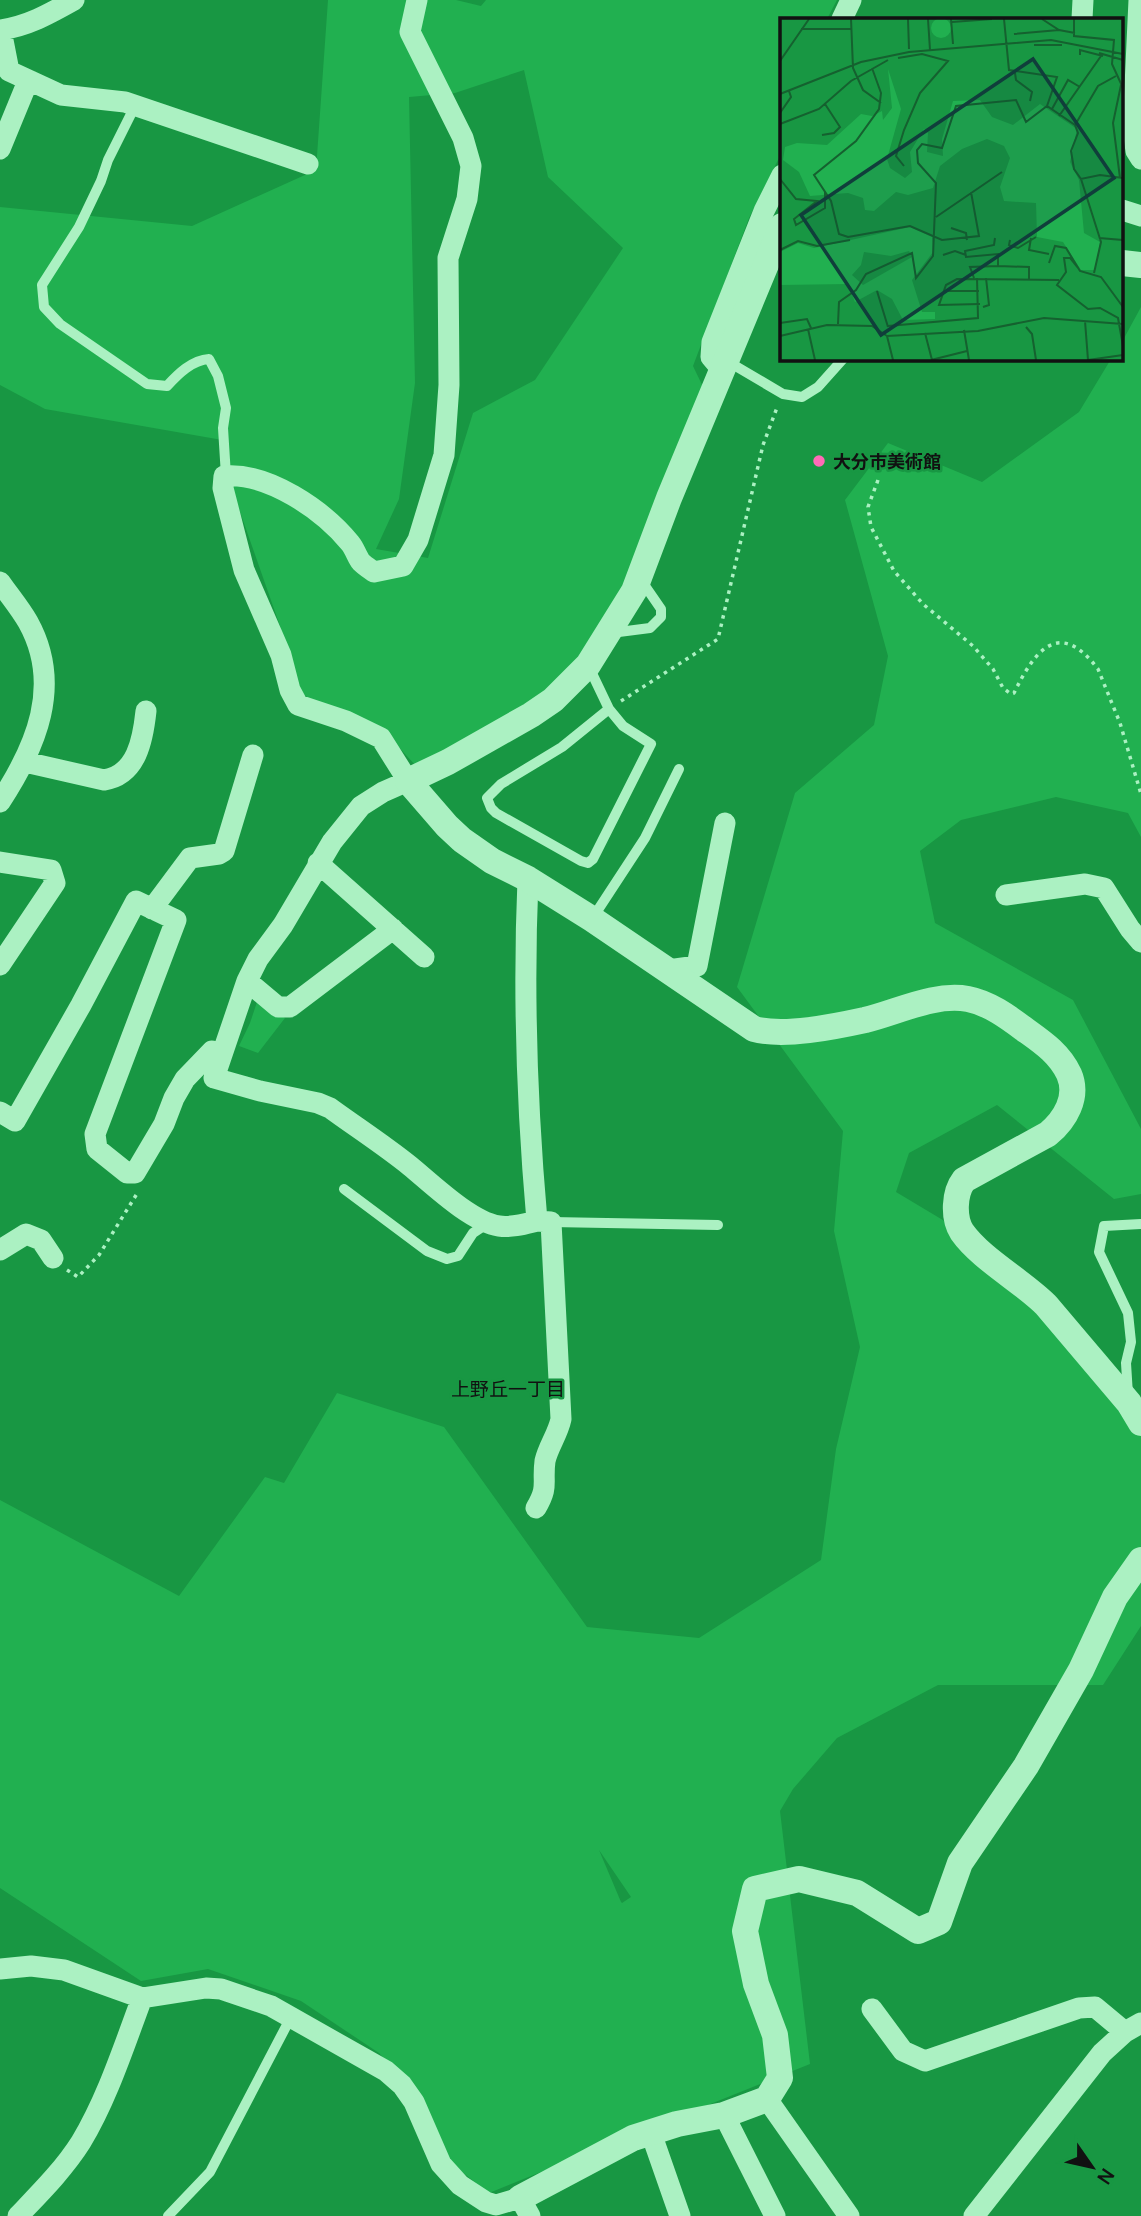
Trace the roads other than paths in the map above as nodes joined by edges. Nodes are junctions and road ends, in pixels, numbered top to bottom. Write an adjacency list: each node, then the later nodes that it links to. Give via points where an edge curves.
1 (74, 0): 8 (street, via 36,21)
2 (417, 0): 20 (street, via 410,32 463,138 471,166 467,199 448,257 449,385 444,456 418,540 403,566 374,572 321,515 286,490)
3 (852, 0): 6 (street)
4 (1083, 0): 7 (street)
5 (1139, 0): 12 (street, via 1132,129)
6 (843, 18)
7 (1082, 18)
8 (1, 30): 9 (street, via 9,71)
9 (28, 81): 10 (street, via 61,95); 11 (street)
10 (135, 106): 13 (street); 20 (lane, via 79,227 42,285 44,307 60,324 147,384 167,386 200,359 209,359 226,408)
11 (0, 149)
12 (1141, 159)
13 (308, 163)
14 (780, 179): 19 (street, via 712,342 711,357)
15 (1124, 211): 16 (street)
16 (1141, 216)
17 (780, 231): 19 (street)
18 (842, 360): 19 (lane, via 802,397 783,394)
19 (724, 365): 21 (street)
20 (226, 476): 30 (street, via 223,488 244,570 298,705 381,738)
21 (639, 578): 23 (street); 23 (lane, via 662,617 650,628)
22 (4, 598): 28 (street, via 29,624 44,670 42,713)
23 (609, 633): 24 (street)
24 (588, 665): 25 (lane); 30 (street, via 531,715)
25 (609, 709): 25 (lane, via 562,747 501,783 487,798 496,813 588,863 651,744 622,726)
26 (146, 711): 28 (street, via 139,750 114,778)
27 (253, 755): 37 (street, via 224,851 190,858)
28 (25, 762): 31 (street)
29 (679, 769): 38 (lane, via 645,838)
30 (408, 781): 34 (street, via 360,806); 35 (street, via 463,840)
31 (0, 802)
32 (725, 823): 43 (street, via 697,965)
33 (0, 862): 42 (street, via 51,870 55,883)
34 (318, 863): 39 (street); 44 (street)
35 (528, 879): 38 (street); 48 (street, via 525,940 531,1148)
36 (1006, 895): 40 (street, via 1085,884 1104,888)
37 (152, 909): 45 (street, via 176,920 95,1134 97,1149 127,1173 135,1173 185,1079 212,1051); 46 (street, via 136,901 15,1121)
38 (592, 919): 43 (street)
39 (393, 929): 41 (street); 44 (street, via 290,1007 278,1007)
40 (1141, 942)
41 (424, 957)
42 (0, 965)
43 (668, 970): 54 (street, via 754,1029 767,1032 864,1020 913,1005 967,999 1013,1020 1056,1053 1071,1080 1072,1095 1059,1125 964,1180 956,1214 963,1234 1032,1291)
44 (247, 981): 45 (street)
45 (222, 1053): 49 (street, via 214,1078 330,1108 449,1200)
46 (0, 1111)
47 (344, 1189): 49 (lane, via 427,1251 447,1259 458,1256 473,1233)
48 (544, 1221): 49 (street, via 512,1226); 51 (lane); 55 (street, via 561,1419 545,1459 546,1492)
49 (488, 1223)
50 (1141, 1224): 54 (lane, via 1104,1226 1099,1252 1128,1313 1131,1342 1126,1363)
51 (718, 1225)
52 (0, 1250): 53 (street, via 26,1234 41,1240)
53 (53, 1258)
54 (1135, 1413)
55 (536, 1508)
56 (1141, 1560): 62 (street, via 1115,1597 1081,1670 1026,1766 960,1863 939,1922 918,1931 858,1893 799,1879 755,1889 745,1931 756,1984 775,2035 780,2078)
57 (0, 1969): 58 (street, via 64,1970)
58 (142, 1998): 60 (street, via 221,1989); 66 (street, via 82,2140)
59 (872, 2009): 61 (street, via 903,2051 925,2061 1079,2008 1095,2007)
60 (291, 2017): 65 (street, via 386,2071 402,2085 441,2164 460,2185 486,2202); 67 (lane, via 209,2172)
61 (1133, 2028): 71 (street, via 1102,2053)
62 (767, 2099): 63 (street); 70 (street)
63 (724, 2115): 64 (street); 69 (street)
64 (651, 2133): 65 (street, via 634,2138); 68 (street)
65 (525, 2207)
66 (18, 2216)
67 (168, 2216)
68 (680, 2216)
69 (775, 2216)
70 (849, 2216)
71 (974, 2216)

